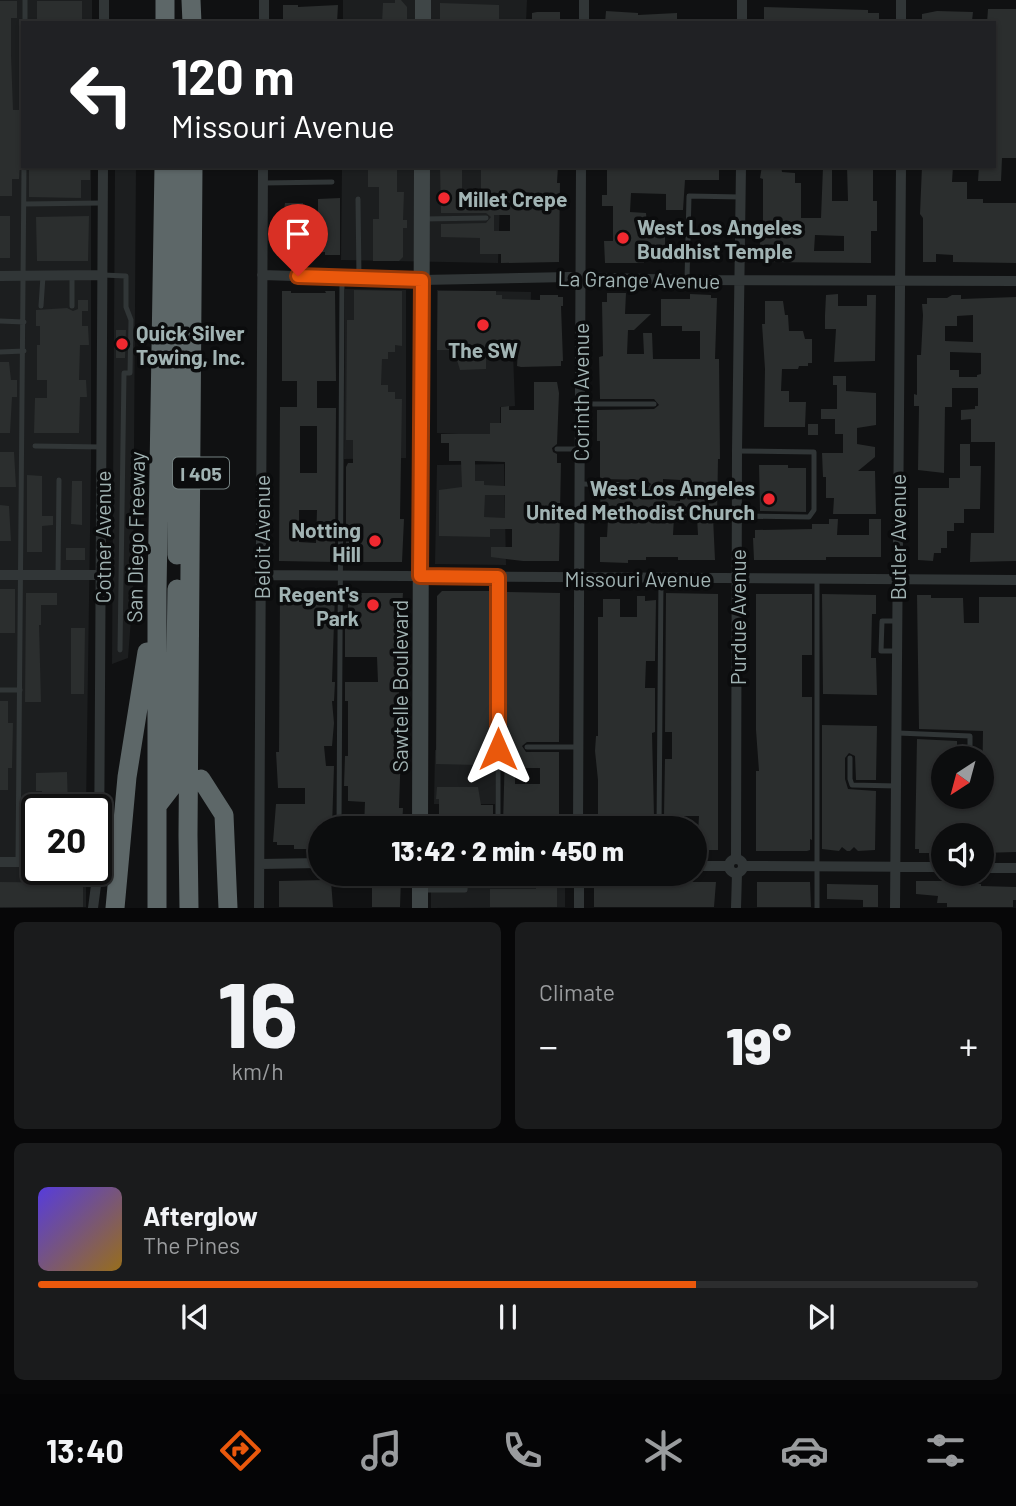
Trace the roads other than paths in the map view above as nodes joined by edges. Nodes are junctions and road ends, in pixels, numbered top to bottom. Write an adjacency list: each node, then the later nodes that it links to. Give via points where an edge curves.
1 (25, 0): 12 (lane)
2 (104, 0): 13 (street)
3 (166, 0): 14 (highway)
4 (179, 0): 15 (highway)
5 (191, 0): 16 (highway)
6 (203, 0): 17 (highway)
7 (264, 0): 18 (street)
8 (423, 0): 19 (street)
9 (584, 0): 20 (street)
10 (742, 0): 21 (street)
11 (901, 0): 22 (street)
12 (25, 21)
13 (104, 21)
14 (165, 21)
15 (179, 21)
16 (192, 21)
17 (203, 21)
18 (264, 21)
19 (423, 21)
20 (584, 21)
21 (742, 21)
22 (901, 21)
23 (24, 168): 39 (lane)
24 (103, 168): 38 (street, Cotner Avenue)
25 (164, 168): 87 (highway, San Diego Freeway / I 405)
26 (179, 168): 99 (highway, via 174,784)
27 (193, 168): 124 (highway)
28 (202, 168): 96 (highway, I 405)
29 (263, 168): 35 (street, Beloit Avenue)
30 (422, 168): 41 (street, Sawtelle Boulevard)
31 (581, 168): 50 (street, Corinth Avenue)
32 (741, 168): 36 (street, Purdue Avenue)
33 (901, 168): 54 (street, Butler Avenue)
34 (332, 182): 35 (lane)
35 (263, 183): 44 (street, Beloit Avenue)
36 (741, 197): 52 (lane, via 689,196); 53 (street, Purdue Avenue)
37 (358, 199): 49 (lane)
38 (103, 203): 39 (lane); 43 (street, Cotner Avenue)
39 (24, 204): 46 (lane)
40 (486, 218): 41 (lane)
41 (422, 219): 51 (street, Sawtelle Boulevard)
42 (72, 275): 43 (street); 47 (street); 57 (lane)
43 (103, 275): 65 (street, Cotner Avenue); 88 (lane, via 126,276 126,307 131,320 130,373 124,373)
44 (262, 275): 48 (street, La Grange Avenue); 77 (street, Beloit Avenue)
45 (0, 276): 46 (street)
46 (24, 276): 47 (street); 59 (lane)
47 (43, 276): 56 (lane)
48 (342, 278): 49 (street, La Grange Avenue); 78 (lane)
49 (359, 278): 51 (street, La Grange Avenue)
50 (581, 278): 51 (street, La Grange Avenue); 52 (street, La Grange Avenue); 62 (street, Corinth Avenue)
51 (422, 280): 79 (street, Sawtelle Boulevard)
52 (687, 280): 53 (street, La Grange Avenue)
53 (741, 280): 54 (street, La Grange Avenue); 68 (street, Purdue Avenue)
54 (901, 281): 55 (street, La Grange Avenue); 85 (street, Butler Avenue)
55 (1016, 281)
56 (41, 306)
57 (72, 306)
58 (0, 321): 59 (lane)
59 (24, 321): 60 (lane)
60 (24, 351): 61 (lane); 74 (lane)
61 (0, 352)
62 (580, 404): 63 (lane); 67 (street, Corinth Avenue)
63 (654, 404)
64 (35, 446): 65 (lane)
65 (103, 447): 76 (street, Cotner Avenue)
66 (557, 449): 67 (lane)
67 (580, 449): 70 (street, Corinth Avenue)
68 (737, 450): 72 (street, Purdue Avenue); 72 (lane, via 814,452 814,510 809,517)
69 (58, 480): 75 (lane)
70 (580, 484): 71 (lane); 81 (street, Corinth Avenue)
71 (646, 485)
72 (737, 516): 83 (street, Purdue Avenue)
73 (0, 575): 74 (street)
74 (21, 575): 75 (street); 90 (lane)
75 (58, 575): 76 (street)
76 (102, 575): 98 (street, Cotner Avenue)
77 (261, 575): 78 (street, Missouri Avenue); 108 (street, Beloit Avenue)
78 (341, 576): 79 (street, Missouri Avenue); 100 (lane)
79 (420, 576): 80 (street, Missouri Avenue); 101 (street, Sawtelle Boulevard)
80 (498, 577): 81 (street, Missouri Avenue); 102 (lane)
81 (579, 578): 82 (street, Missouri Avenue); 94 (street, Corinth Avenue)
82 (661, 578): 83 (street, Missouri Avenue); 104 (lane)
83 (738, 578): 84 (street, Missouri Avenue); 110 (street, Purdue Avenue)
84 (817, 578): 85 (street, Missouri Avenue); 111 (lane)
85 (897, 579): 86 (street, Missouri Avenue); 91 (street, Butler Avenue)
86 (1016, 579)
87 (157, 592): 99 (highway, San Diego Freeway / I 405); 122 (highway, via 127,777)
88 (120, 650)
89 (0, 690): 90 (lane)
90 (20, 690): 106 (lane)
91 (898, 733): 92 (lane, via 970,736); 97 (street, Butler Avenue)
92 (970, 746)
93 (527, 747): 94 (lane)
94 (578, 747): 103 (street, Corinth Avenue)
95 (850, 758): 97 (lane, via 852,785)
96 (201, 779): 125 (highway, I 405); 126 (highway, via 224,815)
97 (897, 786): 112 (street, Butler Avenue)
98 (98, 794)
99 (157, 806): 123 (highway, San Diego Freeway / I 405)
100 (339, 816)
101 (420, 816)
102 (498, 816)
103 (578, 816)
104 (659, 816)
105 (0, 862): 106 (street)
106 (18, 862)
107 (308, 863): 108 (street)
108 (260, 864): 127 (street, Beloit Avenue)
109 (707, 866): 110 (street)
110 (736, 866): 111 (street); 130 (street, Purdue Avenue)
111 (818, 866): 112 (street); 131 (lane)
112 (896, 866): 113 (street); 132 (street, Butler Avenue)
113 (931, 867)
114 (994, 868): 115 (street)
115 (1016, 868)
116 (95, 885): 121 (street, Cotner Avenue)
117 (420, 886): 120 (street)
118 (465, 886): 120 (lane, via 465,890)
119 (579, 886): 129 (street)
120 (420, 890): 128 (street)
121 (93, 908)
122 (115, 908)
123 (157, 908)
124 (189, 908)
125 (198, 908)
126 (228, 908)
127 (260, 908)
128 (419, 908)
129 (579, 908)
130 (736, 908)
131 (817, 908)
132 (895, 908)

